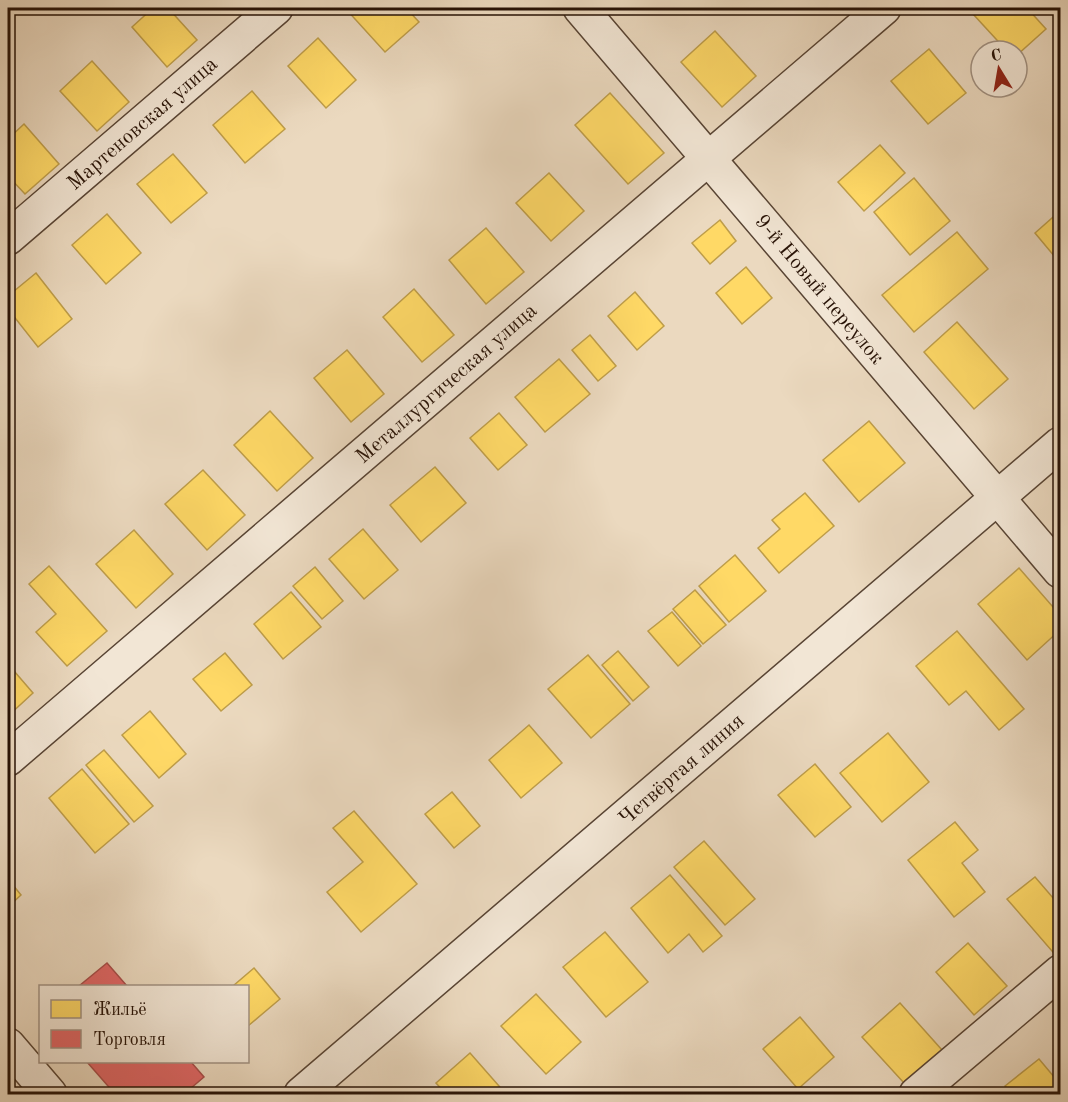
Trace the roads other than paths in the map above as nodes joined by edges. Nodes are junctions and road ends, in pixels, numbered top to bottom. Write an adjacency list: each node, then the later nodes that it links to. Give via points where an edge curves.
1 (276, 8): 5 (street, Мартеновская улица)
2 (580, 8): 4 (street, 9-й Новый переулок)
3 (884, 8): 4 (street, Металлургическая улица)
4 (708, 158): 7 (street, 9-й Новый переулок); 9 (street, Металлургическая улица)
5 (8, 238)
6 (1060, 444): 7 (street, Четвёртая линия)
7 (998, 498): 8 (street, 9-й Новый переулок); 13 (street, Четвёртая линия)
8 (1060, 571)
9 (8, 759)
10 (1060, 972): 14 (street)
11 (8, 1045): 12 (street)
12 (50, 1095)
13 (301, 1095)
14 (916, 1095)

